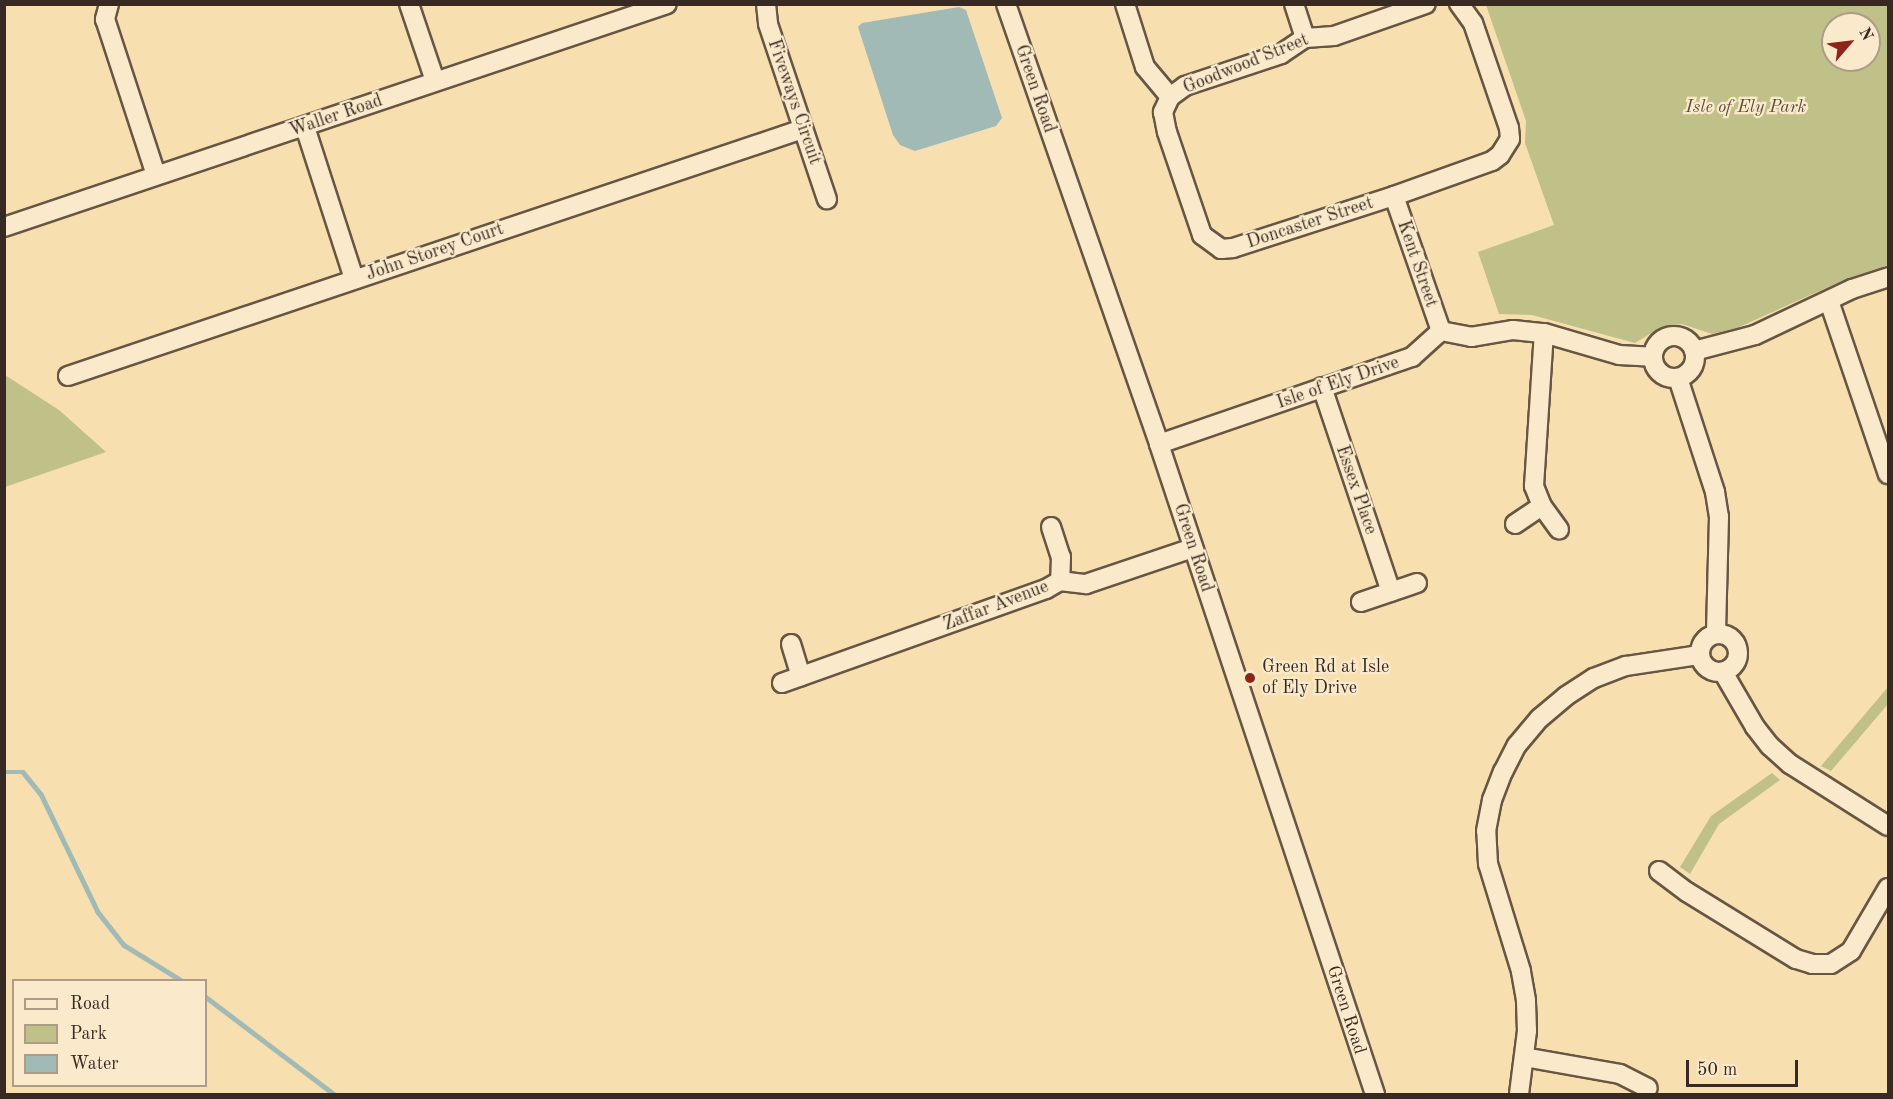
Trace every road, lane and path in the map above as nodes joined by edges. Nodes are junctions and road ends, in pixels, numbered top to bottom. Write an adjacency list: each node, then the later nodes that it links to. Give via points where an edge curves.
1 (109, 4): 15 (street, via 105,19)
2 (409, 4): 11 (street)
3 (667, 4): 11 (street, Waller Road)
4 (766, 4): 14 (street, Fiveways Circuit, via 768,24)
5 (1006, 4): 29 (street, Green Road)
6 (1125, 4): 12 (street, via 1145,67)
7 (1294, 4): 10 (street)
8 (1426, 4): 10 (street, Goodwood Street, via 1334,36)
9 (1459, 4): 16 (street, Doncaster Street, via 1473,23 1510,139 1492,161)
10 (1305, 38): 12 (street, Goodwood Street, via 1281,54 1185,86)
11 (435, 81): 13 (street, Waller Road)
12 (1170, 97): 16 (street, Doncaster Street, via 1163,112 1167,132 1202,235 1221,249)
13 (305, 127): 15 (street, Waller Road); 20 (street)
14 (803, 129): 17 (street, Fiveways Circuit); 20 (street, John Storey Court)
15 (156, 175): 18 (street, Waller Road)
16 (1394, 196): 22 (street, Kent Street)
17 (827, 199)
18 (4, 227)
19 (1888, 277): 21 (street)
20 (354, 279): 26 (street, John Storey Court)
21 (1829, 301): 24 (street, via 1755,335); 30 (street)
22 (1441, 331): 23 (street, via 1471,337 1513,330); 28 (street, Isle of Ely Drive, via 1412,357)
23 (1544, 333): 25 (street, via 1619,355); 31 (street, via 1534,486)
24 (1694, 351): 25 (street, via 1684,339 1670,336 1656,344); 27 (street, via 1692,368)
25 (1652, 357): 27 (street, via 1660,374)
26 (68, 376)
27 (1678, 378): 40 (street, via 1715,492 1719,517)
28 (1322, 387): 29 (street, Isle of Ely Drive); 38 (street, Essex Place)
29 (1159, 444): 35 (street, Green Road)
30 (1888, 474)
31 (1542, 506): 32 (street); 34 (street)
32 (1515, 524)
33 (1051, 527): 36 (street, via 1061,557)
34 (1559, 529)
35 (1193, 548): 36 (street, Zaffar Avenue, via 1086,584); 51 (street, Green Road)
36 (1060, 581): 44 (street, Zaffar Avenue)
37 (1417, 583): 38 (street)
38 (1390, 592): 39 (street)
39 (1361, 602)
40 (1716, 633): 42 (street, via 1703,641); 43 (street, via 1730,637 1738,650 1735,664)
41 (791, 644): 44 (street)
42 (1699, 655): 43 (street, via 1707,669); 49 (street, via 1626,666 1594,678 1540,718 1517,745 1503,772 1486,831 1488,864 1521,971 1526,1000)
43 (1723, 672): 46 (street, via 1770,746 1791,764)
44 (801, 676): 45 (street, Zaffar Avenue)
45 (782, 683)
46 (1888, 826)
47 (1659, 871): 48 (street, via 1796,959 1812,964 1832,964 1851,951)
48 (1888, 888)
49 (1524, 1058): 50 (street, via 1620,1074); 52 (street)
50 (1647, 1088)
51 (1375, 1095)
52 (1519, 1095)

